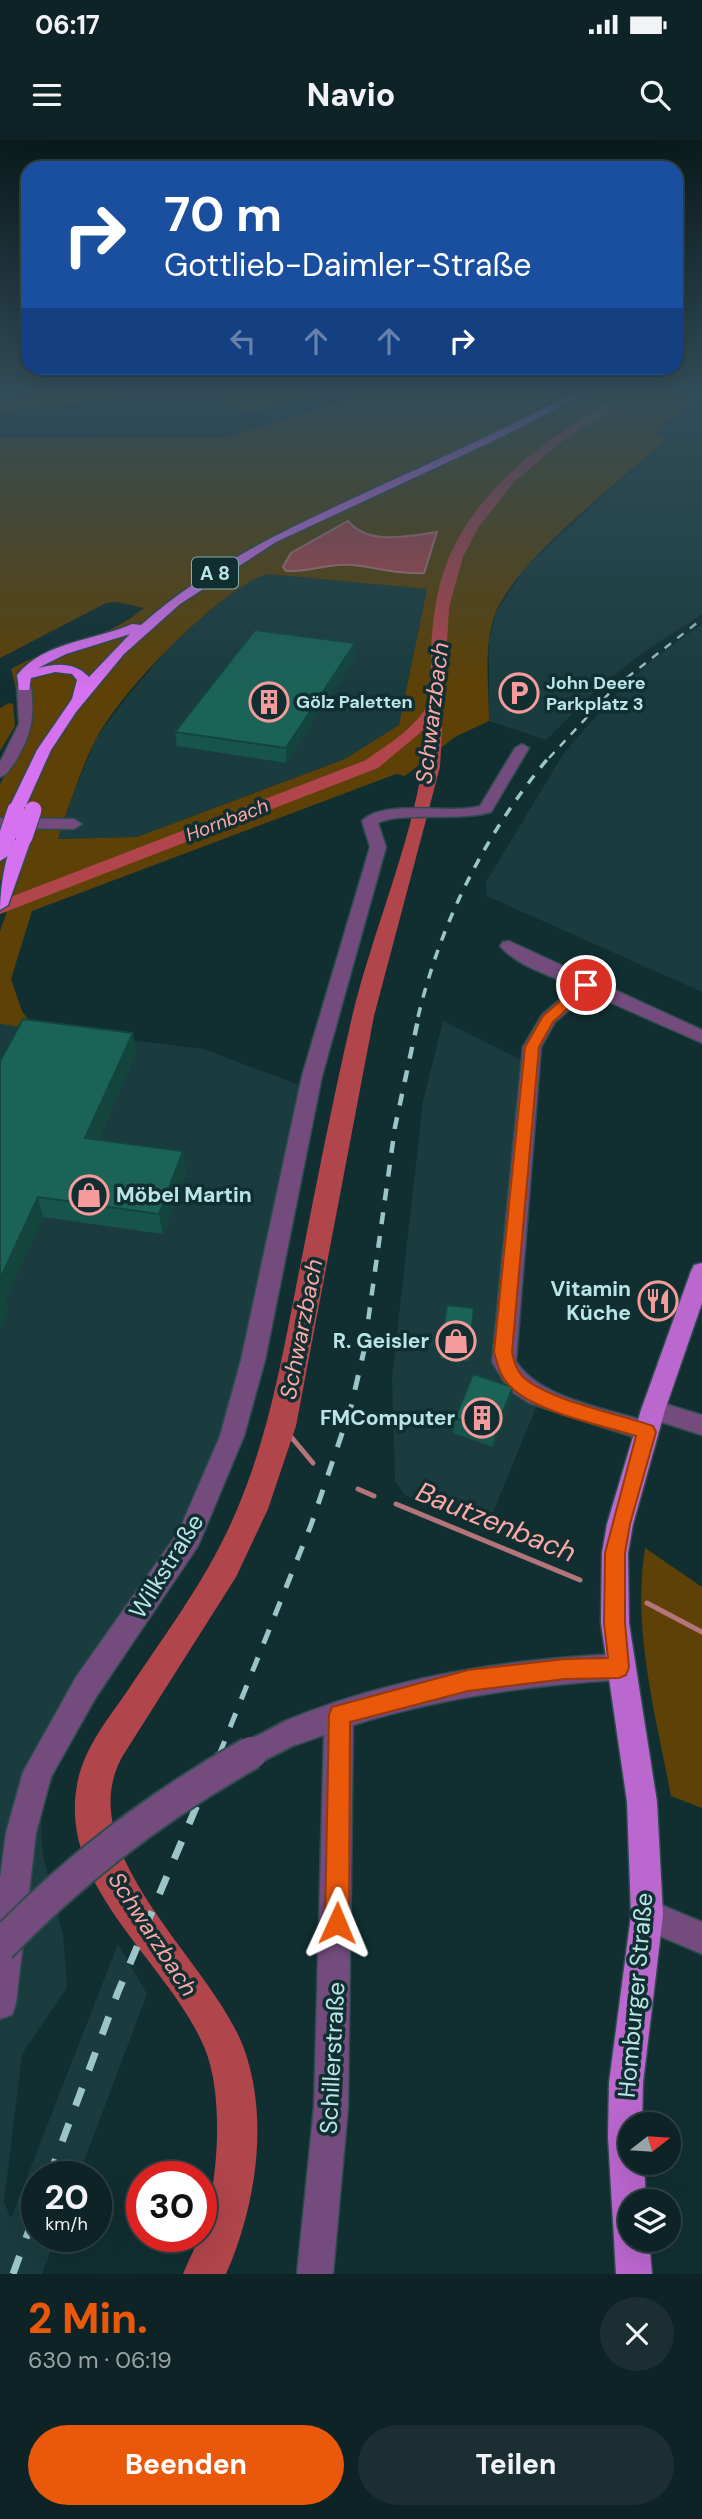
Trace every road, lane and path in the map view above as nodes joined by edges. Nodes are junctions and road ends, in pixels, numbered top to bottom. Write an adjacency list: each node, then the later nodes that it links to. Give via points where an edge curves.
1 (381, 490): 3 (highway, A 8, via 238,558)
2 (395, 490): 6 (highway, A 8, via 301,533 214,583 127,657)
3 (162, 611): 4 (highway, via 108,640 40,661 24,675); 5 (highway, A 8, via 113,656)
4 (24, 687): 5 (highway, via 27,678 37,672 76,671 84,680); 8 (street, via 27,725)
5 (75, 702): 11 (highway, A 8, bridge, via 47,745)
6 (62, 747)
7 (522, 748): 25 (street, Wilkstraße, via 486,809 444,815 385,814 370,821 378,847 304,1113 253,1360 219,1472 189,1538 86,1688 38,1772 21,1833)
8 (0, 773)
9 (35, 805): 11 (highway, A 8, bridge)
10 (74, 824): 11 (street)
11 (10, 832): 12 (highway, A 8); 13 (highway, A 8, via 10,876)
12 (0, 856)
13 (0, 905)
14 (509, 946): 15 (street)
15 (586, 985): 16 (street); 18 (street, via 548,1019 532,1047 504,1362 517,1383 537,1396)
16 (702, 1037)
17 (702, 1272): 18 (main road, Homburger Straße)
18 (650, 1421): 19 (street); 20 (main road, Homburger Straße, via 615,1553)
19 (702, 1424)
20 (619, 1667): 21 (street, via 521,1673 418,1691); 22 (main road, Homburger Straße, via 642,1802)
21 (340, 1715): 24 (street, bridge, via 290,1733 189,1787 136,1824); 28 (street, Schillerstraße, via 331,2107)
22 (647, 1916): 23 (street); 26 (main road, Homburger Straße, via 626,2082)
23 (702, 1938)
24 (0, 1946)
25 (0, 2003)
26 (628, 2189)
27 (632, 2252): 29 (main road)
28 (315, 2274)
29 (634, 2274)

